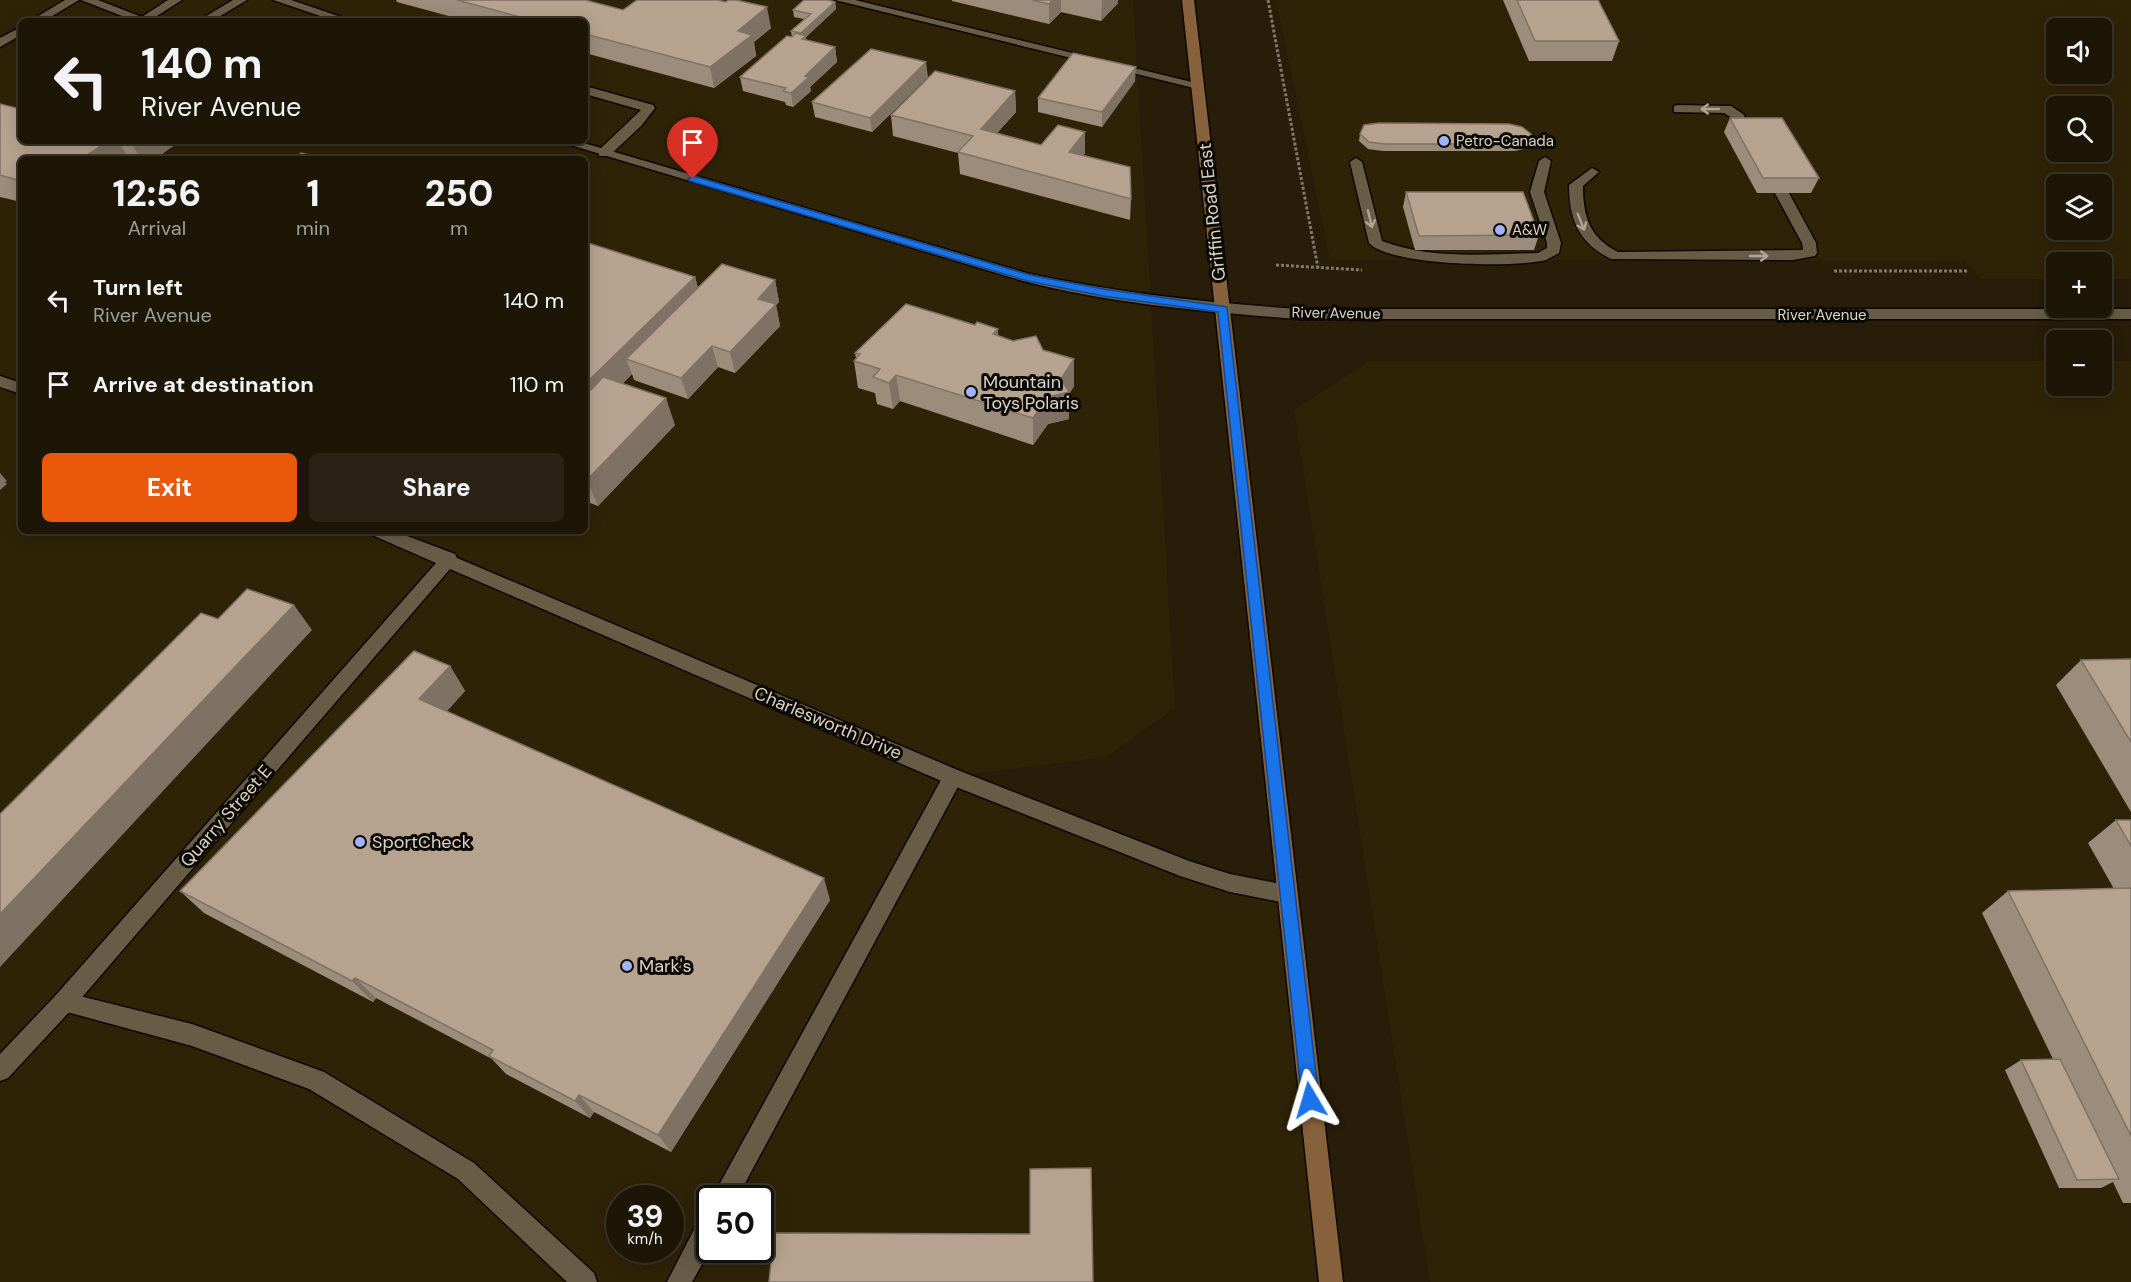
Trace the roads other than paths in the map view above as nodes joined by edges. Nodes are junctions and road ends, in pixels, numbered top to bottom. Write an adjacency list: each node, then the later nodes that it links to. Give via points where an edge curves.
1 (73, 0): 8 (street)
2 (87, 0): 9 (street)
3 (176, 0): 10 (street)
4 (241, 0): 11 (street)
5 (279, 0): 12 (street)
6 (841, 0): 15 (street)
7 (1188, 0): 15 (main road, Griffin Road East)
8 (41, 18)
9 (136, 18)
10 (149, 18)
11 (209, 18)
12 (337, 18)
13 (18, 32): 14 (street)
14 (0, 43)
15 (1198, 85): 23 (main road, Griffin Road East)
16 (588, 91): 19 (street, via 649,108)
17 (1678, 110): 22 (street, one-way to 17, via 1576,185 1575,208 1588,240 1599,249 1616,255 1810,253 1809,243 1739,117 1727,109)
18 (573, 144): 19 (street, River Avenue)
19 (604, 153): 23 (street, River Avenue, via 1028,278)
20 (1545, 161): 21 (street, one-way to 20, via 1376,243 1396,253 1419,257 1541,257 1554,250 1536,192)
21 (1356, 162)
22 (1592, 172)
23 (1223, 309): 24 (street, River Avenue, via 1299,314); 30 (main road, Griffin Road East)
24 (2131, 314)
25 (0, 381): 26 (street)
26 (18, 388)
27 (386, 534): 28 (street, Charlesworth Drive)
28 (449, 559): 29 (street, Charlesworth Drive); 31 (street, Quarry Street E)
29 (953, 777): 30 (street, Charlesworth Drive, via 1187,870); 33 (street)
30 (1286, 894): 37 (main road, Griffin Road East)
31 (64, 1002): 32 (street, Quarry Street E); 35 (street, via 192,1035 316,1080 466,1171)
32 (0, 1070)
33 (731, 1185)
34 (696, 1251): 36 (street)
35 (585, 1282)
36 (679, 1282)
37 (1332, 1282)

